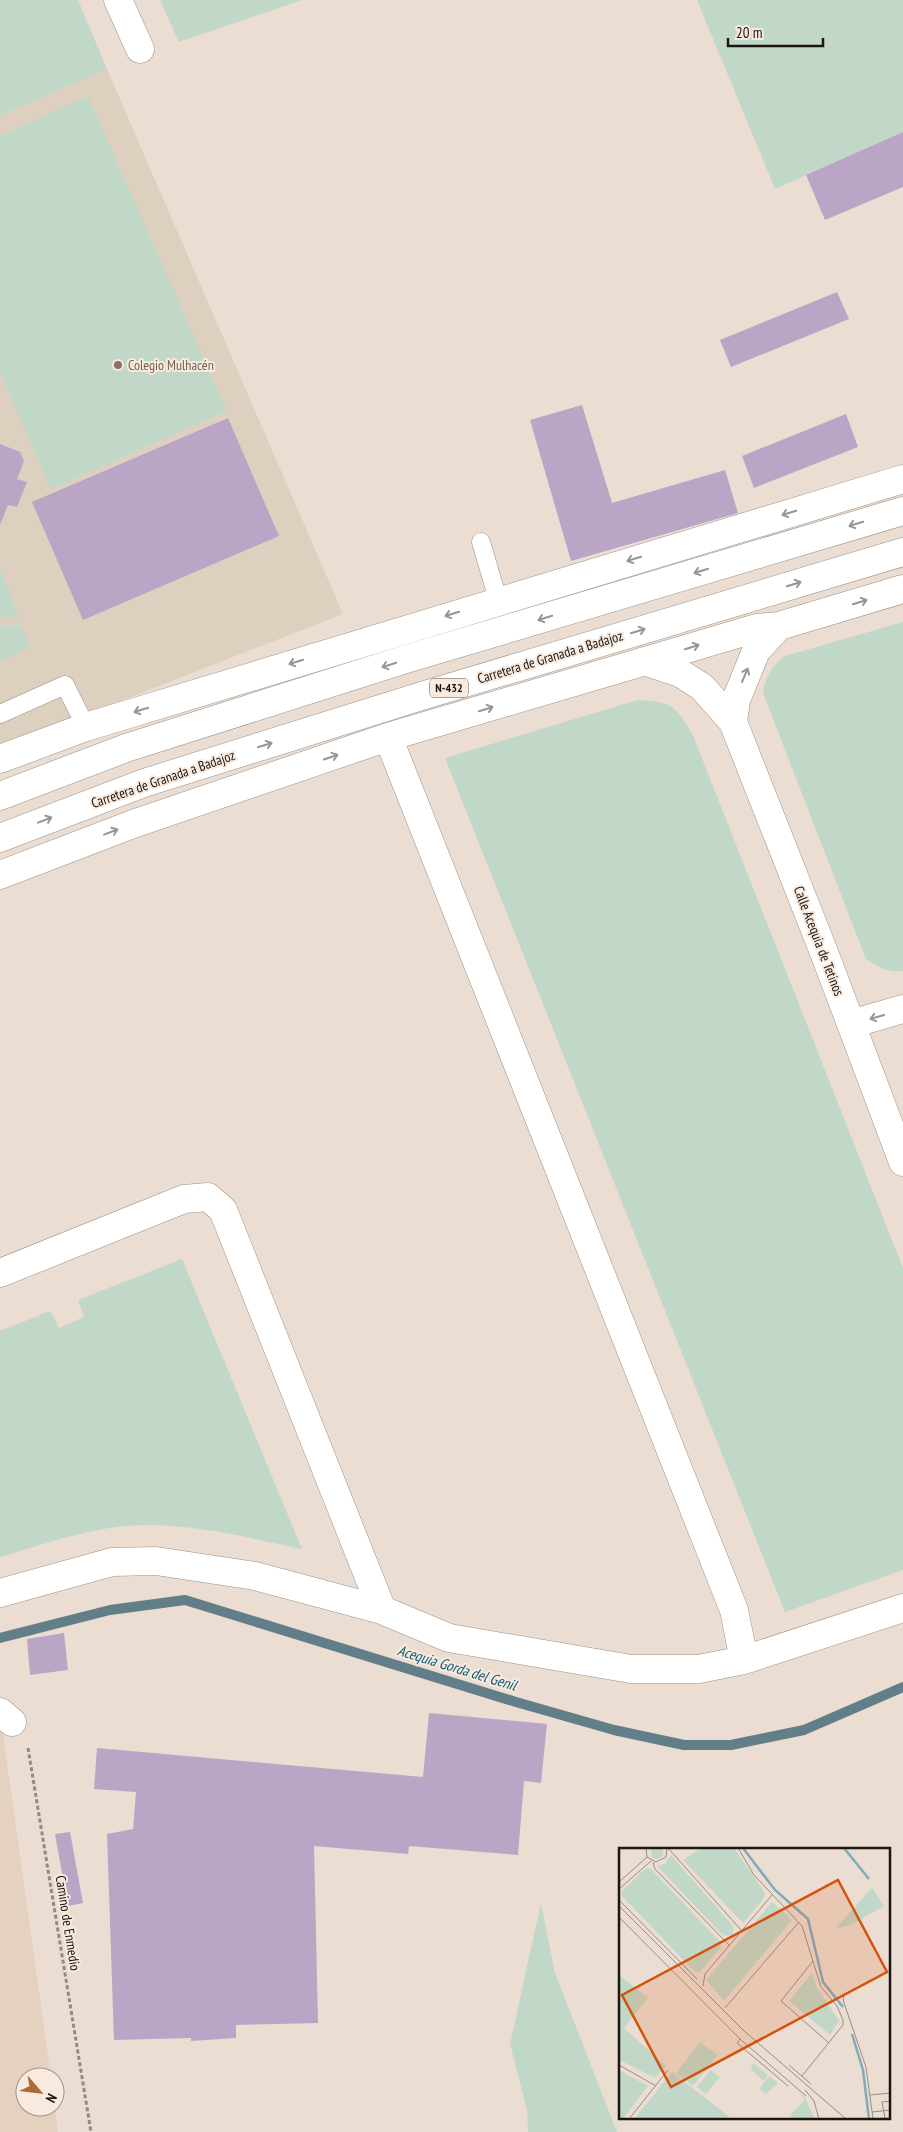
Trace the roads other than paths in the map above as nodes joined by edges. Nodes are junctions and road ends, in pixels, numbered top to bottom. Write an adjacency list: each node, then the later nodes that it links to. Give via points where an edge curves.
1 (118, 0): 2 (main road)
2 (140, 49)
3 (903, 479): 8 (main road, one-way to 8)
4 (903, 510): 16 (main road, one-way to 16, via 397,662 126,748)
5 (481, 542): 8 (lane)
6 (903, 552): 17 (main road, Carretera de Granada a Badajoz / N-432, one-way to 6, via 144,783)
7 (903, 589): 9 (main road, one-way to 7)
8 (498, 600): 13 (main road, one-way to 13)
9 (779, 626): 10 (main road, one-way to 9, via 757,628); 12 (main road, one-way to 9, via 736,700 756,650)
10 (644, 661): 12 (main road, Calle Acequia de Tetinos, via 680,673 702,687); 14 (main road, one-way to 10)
11 (0, 714): 13 (lane, via 65,685)
12 (732, 722): 20 (main road, Calle Acequia de Tetinos)
13 (86, 727): 15 (main road)
14 (388, 738): 18 (main road, one-way to 14, via 133,824); 26 (main road, via 734,1610)
15 (0, 759)
16 (0, 796)
17 (0, 838)
18 (0, 875)
19 (903, 1010): 20 (main road, one-way to 20)
20 (851, 1024): 21 (main road, Calle Acequia de Tetinos)
21 (903, 1162)
22 (0, 1273): 25 (main road, via 184,1199 208,1197 223,1210)
23 (0, 1592): 25 (main road, via 112,1562 156,1561 256,1576)
24 (903, 1608): 26 (main road)
25 (382, 1610): 26 (main road, via 449,1638 632,1668 699,1669)
26 (744, 1660)

